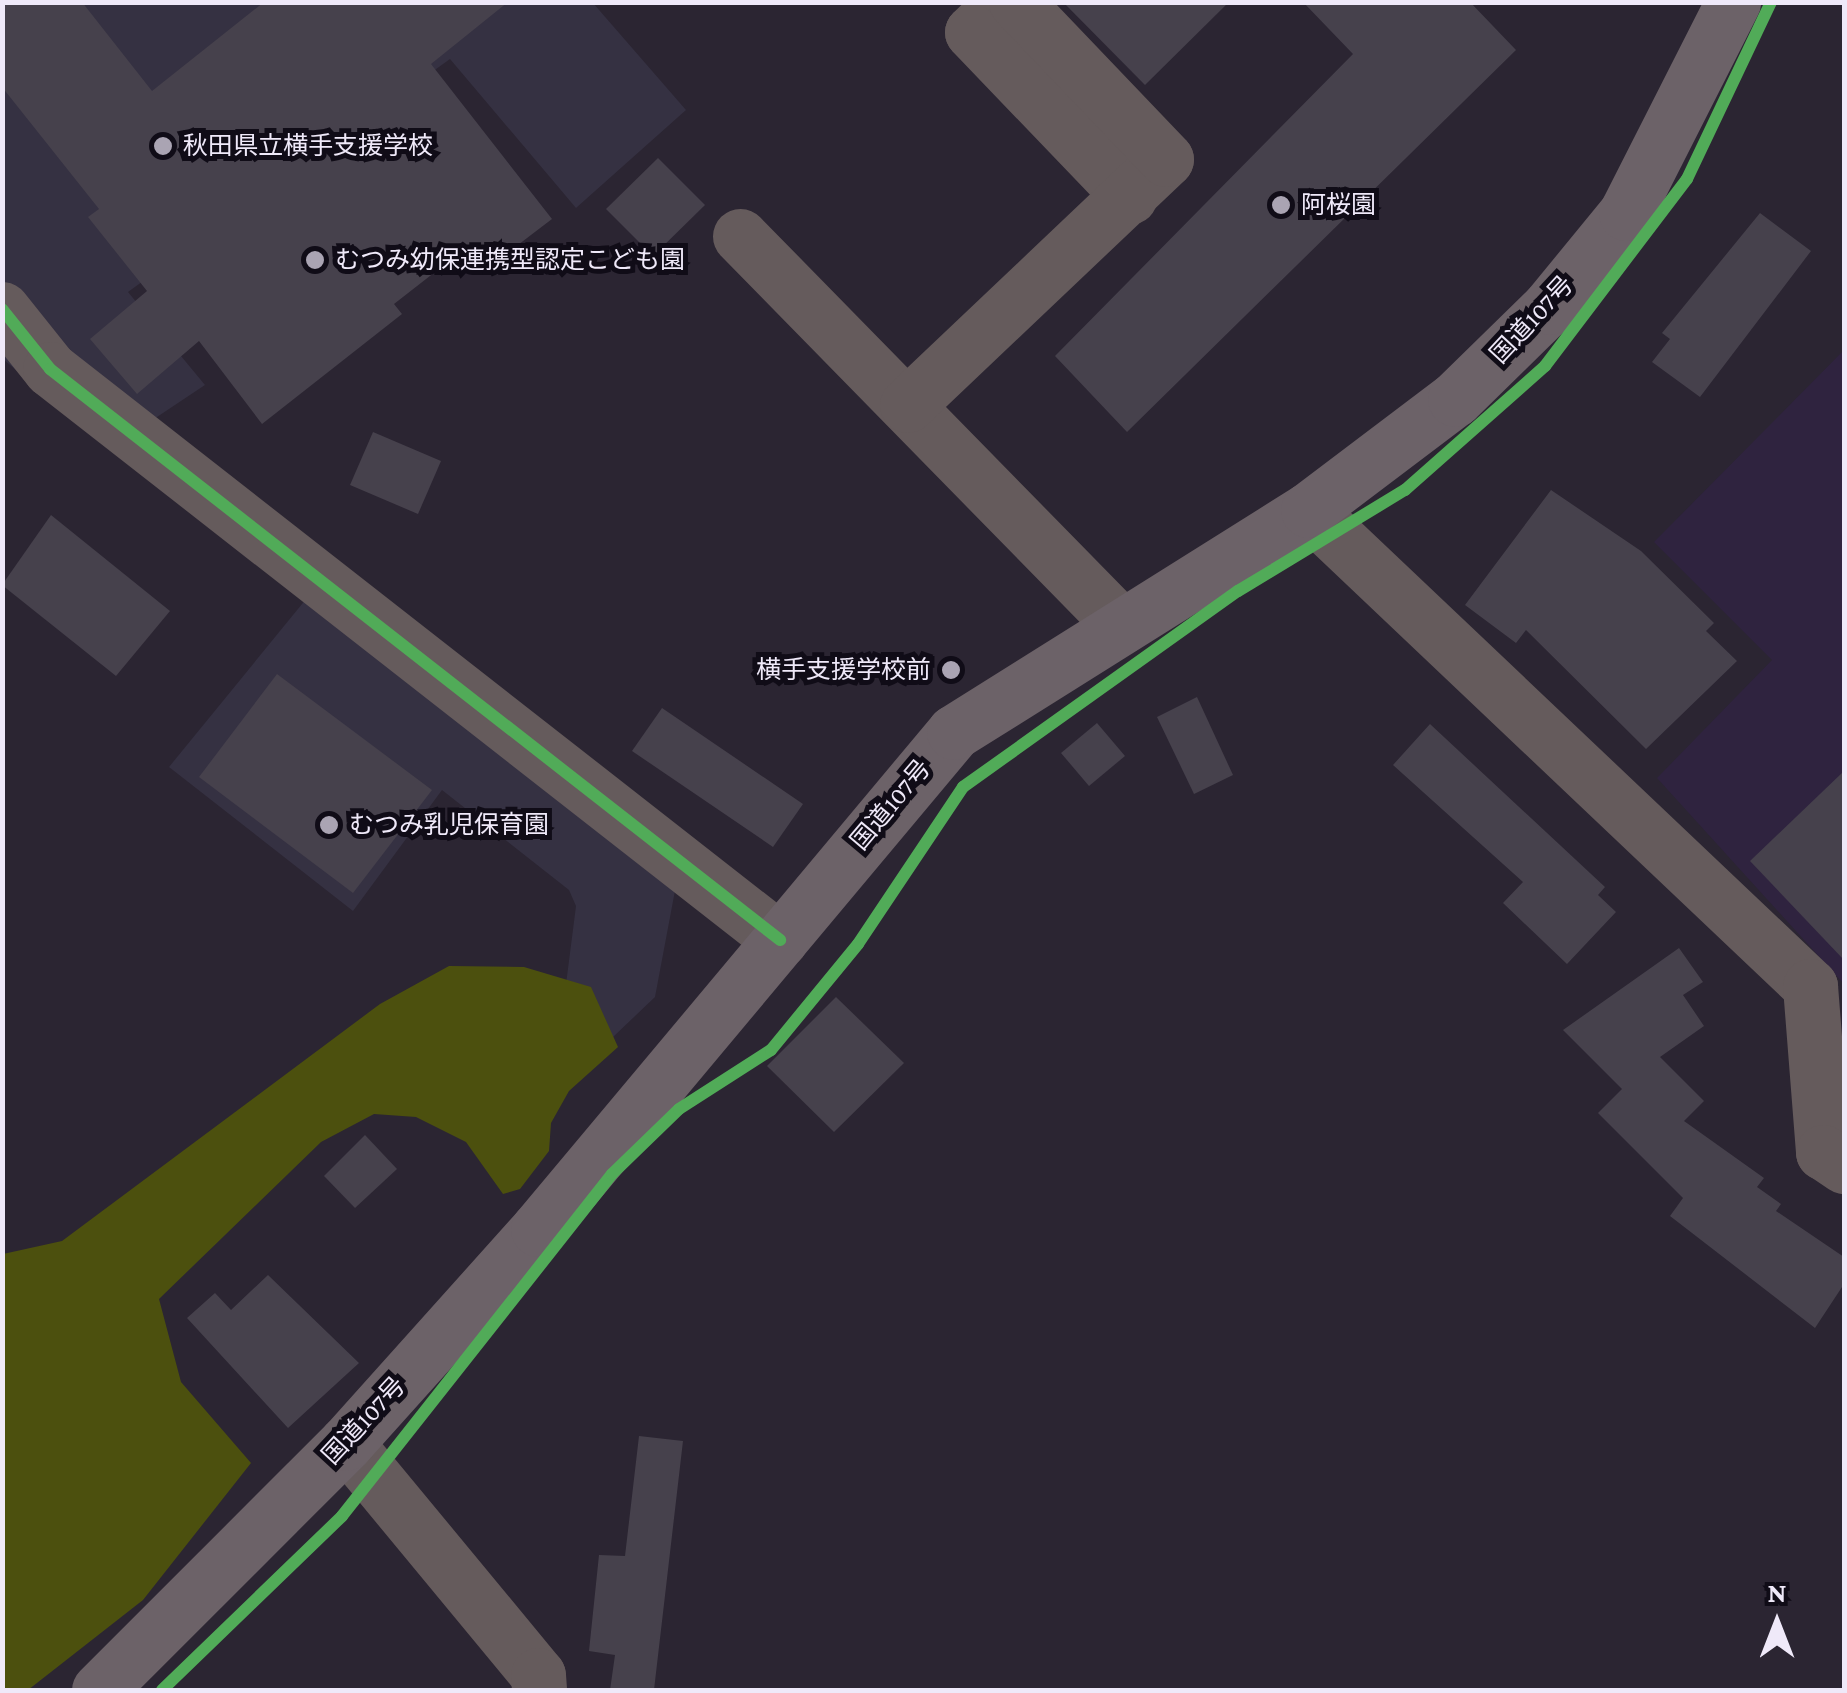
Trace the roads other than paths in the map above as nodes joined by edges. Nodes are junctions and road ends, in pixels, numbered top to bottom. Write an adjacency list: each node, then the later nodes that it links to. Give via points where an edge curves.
1 (1002, 2): 4 (street, via 972,32)
2 (1016, 2): 4 (street, via 1166,159)
3 (1734, 2): 8 (highway, 国道107号, via 1626,212 1549,307 1455,399)
4 (1130, 197): 7 (street)
5 (740, 236): 7 (street)
6 (2, 309): 10 (street, via 50,369)
7 (907, 405): 9 (street)
8 (1308, 510): 9 (highway, 国道107号); 11 (street, via 1810,986 1823,1152)
9 (1122, 626): 10 (highway, 国道107号, via 954,732)
10 (780, 940): 12 (highway, 国道107号)
11 (1844, 1166)
12 (346, 1443): 13 (highway, 国道107号); 14 (street, via 538,1675)
13 (99, 1690)
14 (539, 1690)

